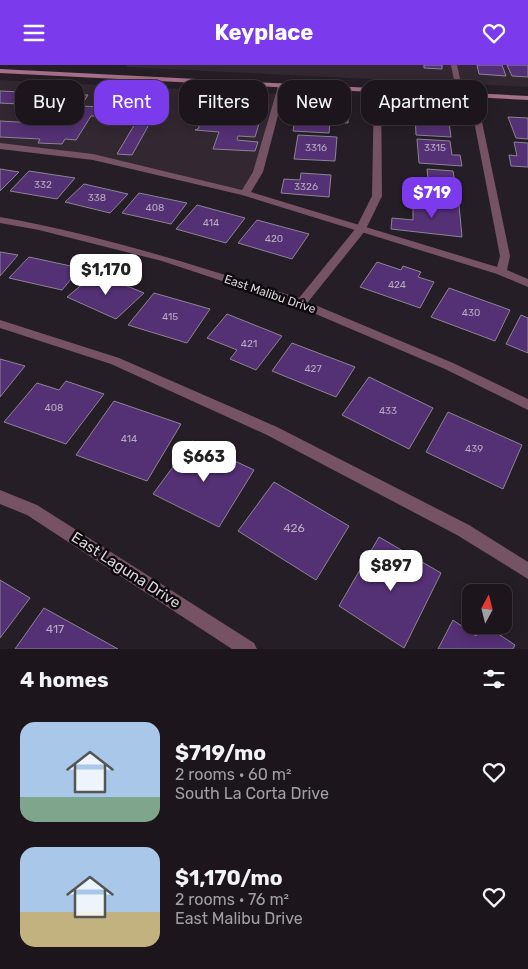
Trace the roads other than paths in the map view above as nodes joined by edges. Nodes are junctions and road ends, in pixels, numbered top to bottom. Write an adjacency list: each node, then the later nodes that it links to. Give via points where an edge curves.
1 (454, 65): 3 (street)
2 (0, 71): 4 (main road)
3 (458, 80)
4 (278, 85)
5 (487, 96): 6 (main road)
6 (528, 98)
7 (278, 100): 11 (street, via 258,173)
8 (377, 125): 13 (street, via 377,196)
9 (479, 125): 14 (street, via 505,256)
10 (0, 146): 11 (street, via 93,157)
11 (245, 193): 13 (street)
12 (0, 220): 16 (street, East Malibu Drive, via 165,259)
13 (361, 229): 14 (street); 16 (street)
14 (502, 272): 15 (street)
15 (528, 283)
16 (302, 303): 18 (street, East Malibu Drive, via 449,366)
17 (0, 324): 20 (street, via 115,361 272,431 463,530)
18 (528, 405)
19 (0, 497): 21 (street, East Laguna Drive, via 32,510)
20 (528, 571)
21 (248, 649)

